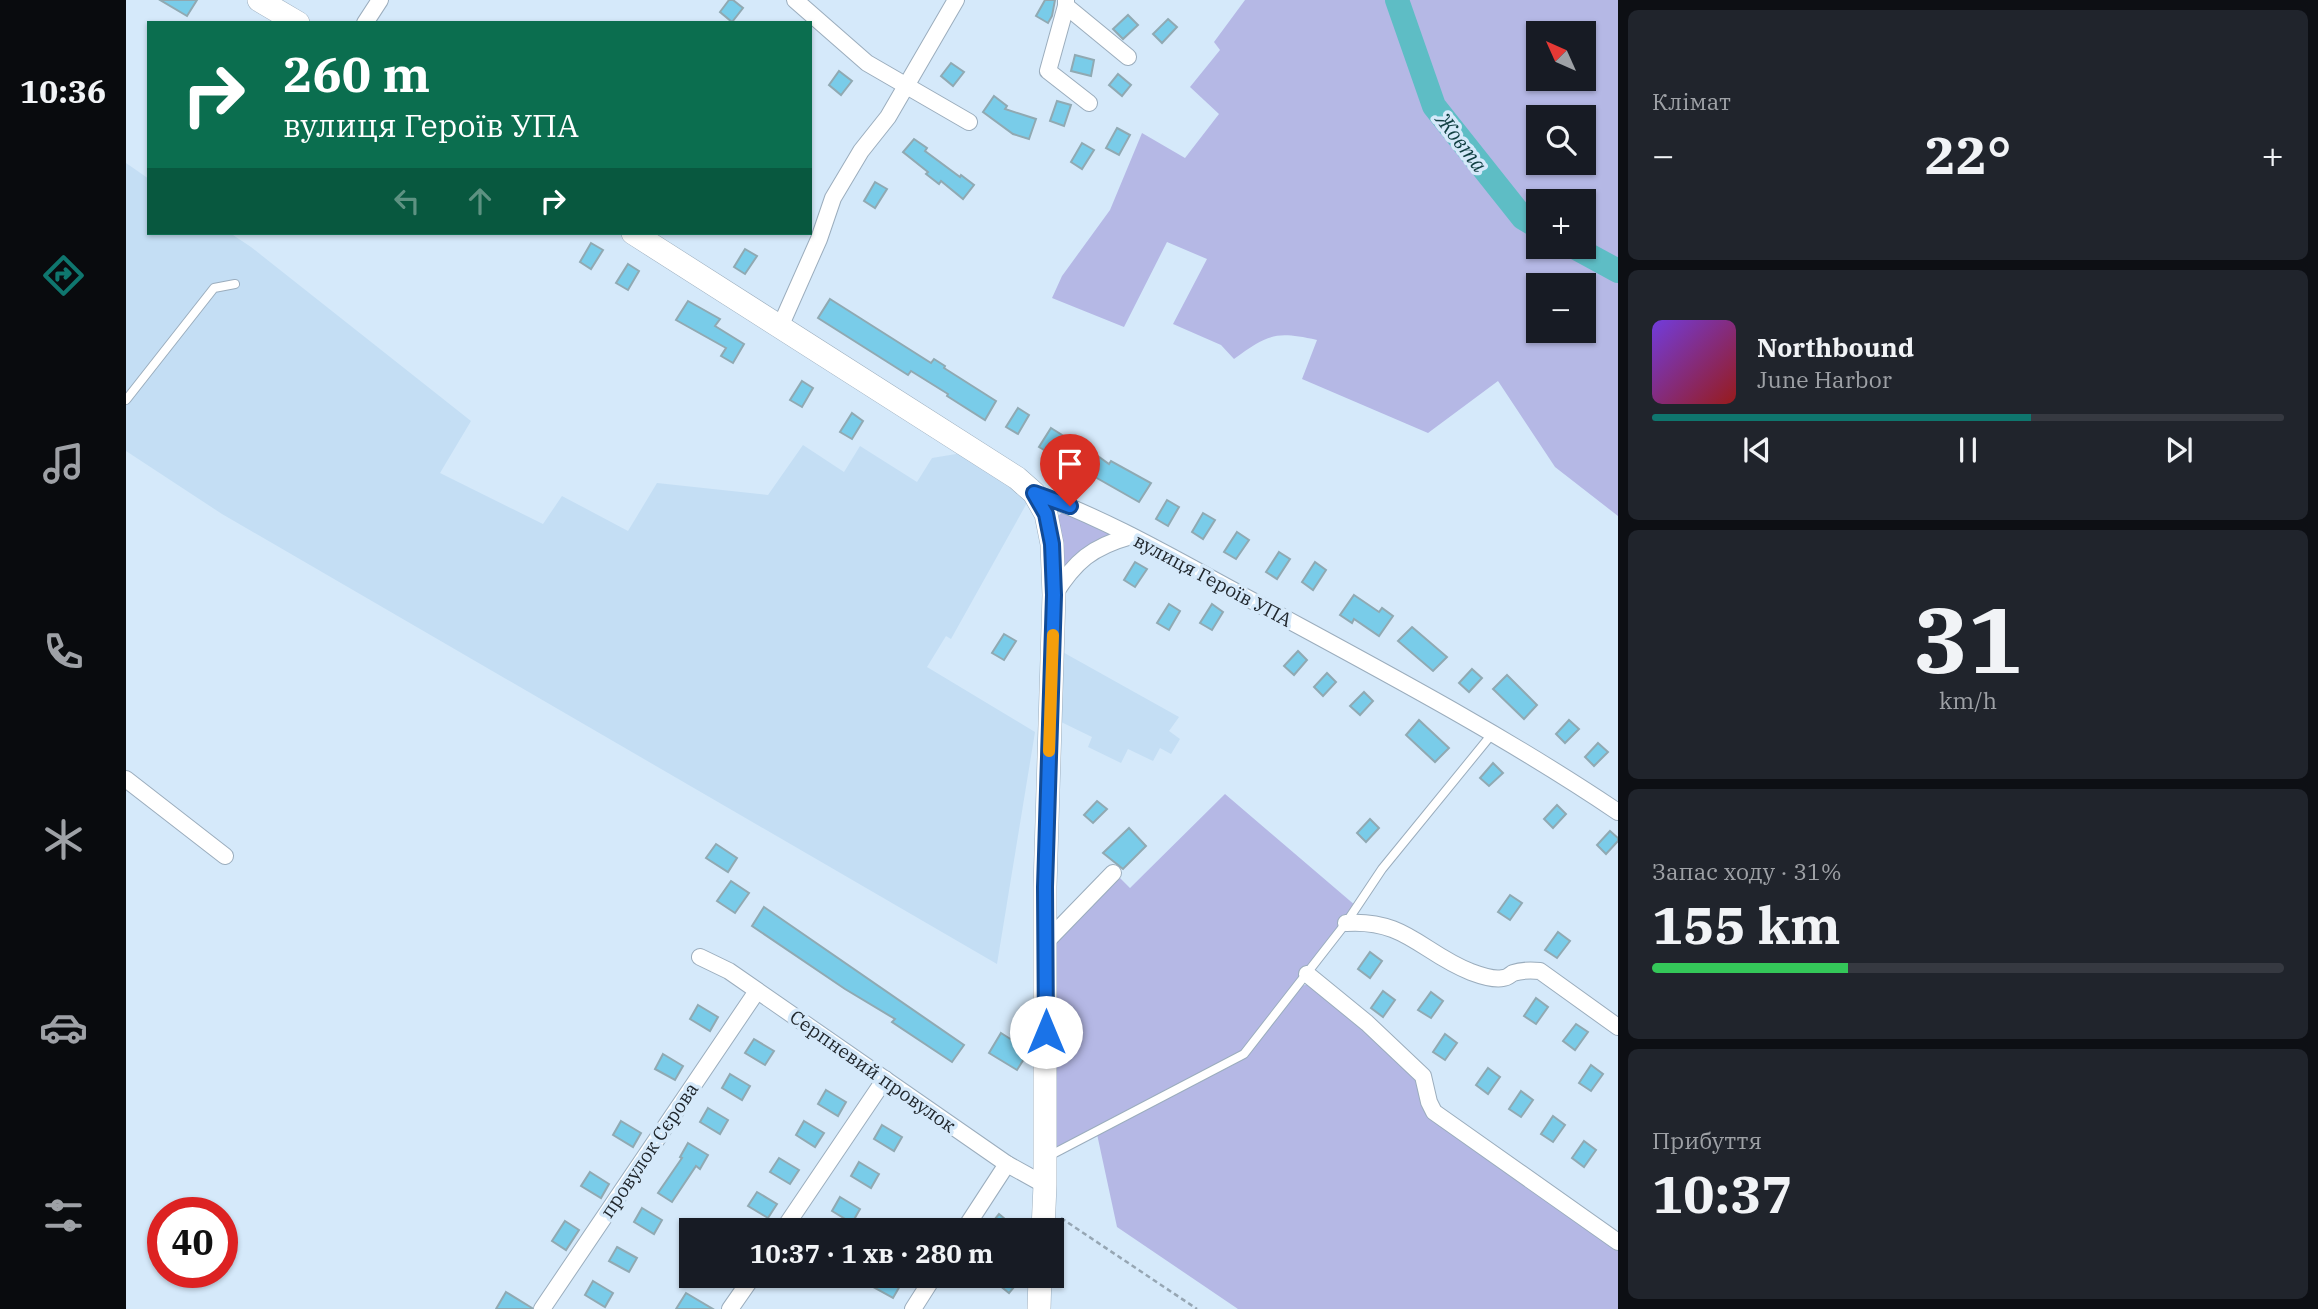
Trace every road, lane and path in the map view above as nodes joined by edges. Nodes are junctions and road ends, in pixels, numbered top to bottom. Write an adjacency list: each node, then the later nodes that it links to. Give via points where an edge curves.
1 (259, 0): 6 (street)
2 (380, 0): 7 (street)
3 (795, 0): 9 (street, via 867,63)
4 (956, 0): 9 (street)
5 (1066, 3): 8 (street); 10 (street, via 1048,71)
6 (295, 21)
7 (366, 21)
8 (1128, 57)
9 (906, 84): 11 (street); 14 (street, via 833,198)
10 (1089, 103)
11 (969, 122)
12 (636, 235): 14 (street, вулиця Героїв УПА)
13 (235, 284): 15 (lane, via 214,288)
14 (780, 327): 16 (street, вулиця Героїв УПА)
15 (126, 400)
16 (1034, 493): 17 (street, вулиця Героїв УПА); 18 (street, via 1046,514 1052,544)
17 (1131, 536): 18 (street, via 1088,554 1069,570); 19 (street, вулиця Героїв УПА)
18 (1054, 595): 25 (street)
19 (1492, 734): 21 (street, вулиця Героїв УПА); 24 (lane, via 1382,869)
20 (126, 779): 22 (street)
21 (1618, 812)
22 (225, 856)
23 (1113, 873): 25 (street)
24 (1346, 923): 27 (lane); 29 (street, via 1366,922 1396,930 1445,959 1486,976 1503,978 1540,971)
25 (1046, 942): 31 (street)
26 (700, 957): 28 (street, Серпневий провулок)
27 (1307, 974): 31 (lane, via 1244,1054); 37 (street, via 1423,1076 1434,1112)
28 (757, 991): 30 (street, Серпневий провулок); 41 (street, провулок Сєрова)
29 (1618, 1027)
30 (885, 1079): 32 (street, Серпневий провулок); 34 (street)
31 (1045, 1158): 33 (street)
32 (1007, 1164): 33 (street, Серпневий провулок); 35 (street)
33 (1044, 1196): 36 (street); 45 (path)
34 (791, 1218)
35 (972, 1218)
36 (1043, 1218)
37 (1618, 1242)
38 (745, 1288): 42 (street)
39 (926, 1288): 43 (street)
40 (1040, 1288): 44 (street)
41 (542, 1309)
42 (730, 1309)
43 (913, 1309)
44 (1039, 1309)
45 (1197, 1309)

